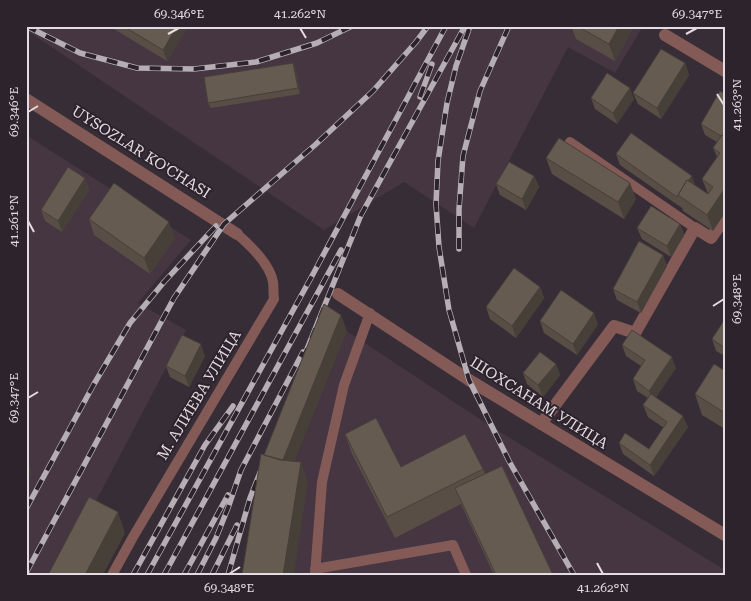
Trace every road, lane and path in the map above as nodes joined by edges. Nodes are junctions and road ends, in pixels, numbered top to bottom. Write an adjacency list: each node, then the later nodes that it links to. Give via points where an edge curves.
1 (665, 35): 2 (street)
2 (725, 70)
3 (26, 99): 7 (street, UYSOZLAR KO'CHASI)
4 (570, 142): 6 (lane)
5 (725, 218): 6 (street, via 711,238)
6 (695, 228): 10 (street, via 635,334 614,326)
7 (237, 234): 13 (lane, М. АЛИЕВА УЛИЦА, via 266,265 273,281 274,299)
8 (338, 294): 9 (street, ШОХСАНАМ УЛИЦА)
9 (370, 313): 10 (street, ШОХСАНАМ УЛИЦА); 12 (lane, via 344,385 322,482)
10 (541, 424): 11 (street, ШОХСАНАМ УЛИЦА)
11 (725, 535)
12 (315, 572): 14 (lane, via 453,545)
13 (112, 575)
14 (466, 575)

